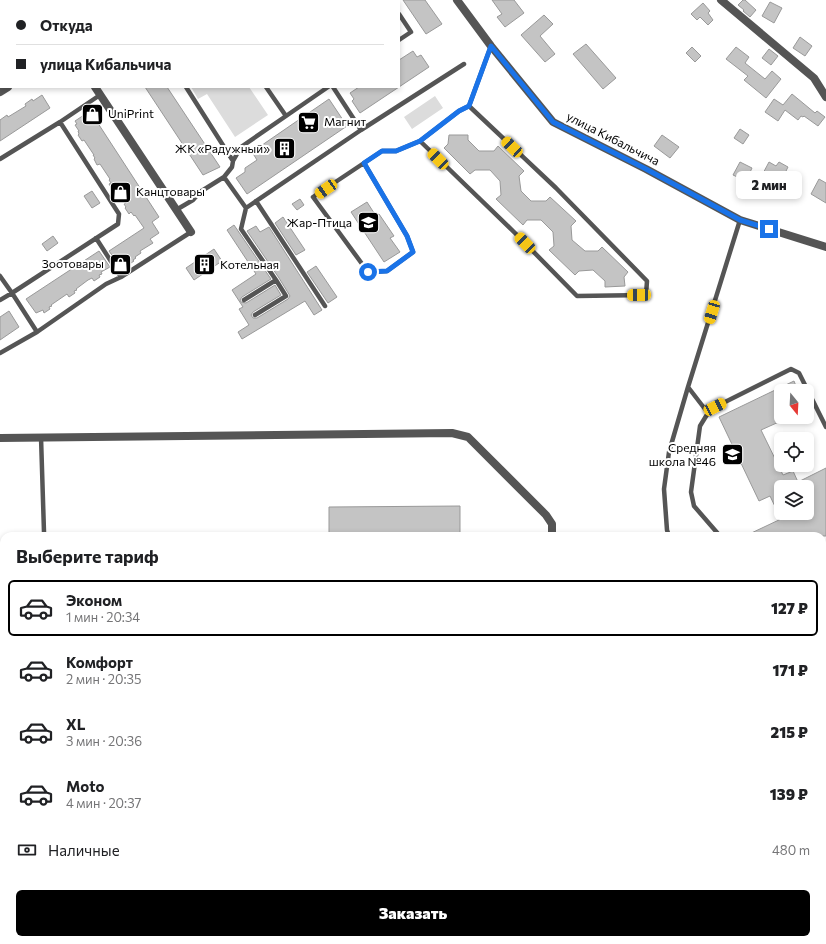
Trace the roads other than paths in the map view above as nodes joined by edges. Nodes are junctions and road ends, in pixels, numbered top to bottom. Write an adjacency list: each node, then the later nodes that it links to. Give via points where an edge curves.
1 (457, 0): 5 (street, улица Кибальчича)
2 (721, 0): 13 (street, via 814,78)
3 (400, 16): 4 (lane, via 411,32)
4 (400, 39)
5 (491, 46): 14 (lane); 26 (street, улица Кибальчича, via 553,122)
6 (464, 64): 17 (lane)
7 (96, 88): 12 (street)
8 (187, 88): 20 (lane)
9 (267, 88): 15 (lane)
10 (327, 88): 15 (lane)
11 (334, 88): 17 (lane)
12 (100, 94): 16 (lane); 25 (street)
13 (826, 97)
14 (469, 106): 18 (lane); 18 (lane, via 556,188 647,281 646,295 577,296)
15 (286, 116): 20 (lane, via 242,147)
16 (60, 122): 19 (lane); 28 (lane, via 119,214 118,224)
17 (361, 130): 23 (lane)
18 (420, 141): 21 (lane, via 396,151 382,151)
19 (0, 159)
20 (233, 161): 22 (lane, via 232,167)
21 (364, 163): 21 (lane, via 407,236 413,252 387,271 368,272 313,197)
22 (224, 177): 24 (lane); 25 (lane)
23 (256, 201): 24 (lane); 36 (lane)
24 (246, 208): 32 (lane, via 241,229)
25 (176, 210): 27 (street)
26 (740, 220): 29 (street, улица Кибальчича); 40 (lane)
27 (191, 232): 31 (lane)
28 (96, 238): 31 (lane); 33 (lane)
29 (826, 247)
30 (0, 276): 33 (lane)
31 (121, 277): 38 (lane, via 106,284)
32 (276, 280): 35 (lane); 37 (lane, via 286,296)
33 (12, 293): 34 (lane); 38 (lane)
34 (0, 300)
35 (244, 300)
36 (325, 306)
37 (255, 315)
38 (37, 332): 39 (lane)
39 (0, 352)
40 (688, 388): 41 (lane); 47 (lane, via 669,452 664,489)
41 (708, 413): 42 (lane, via 715,407 791,369 799,372); 48 (lane, via 700,426 691,492 694,506)
42 (826, 427)
43 (41, 436): 44 (street); 45 (lane); 46 (street, via 452,433 468,437 546,515 552,524)
44 (0, 438)
45 (44, 532)
46 (552, 532)
47 (668, 532)
48 (717, 532)

